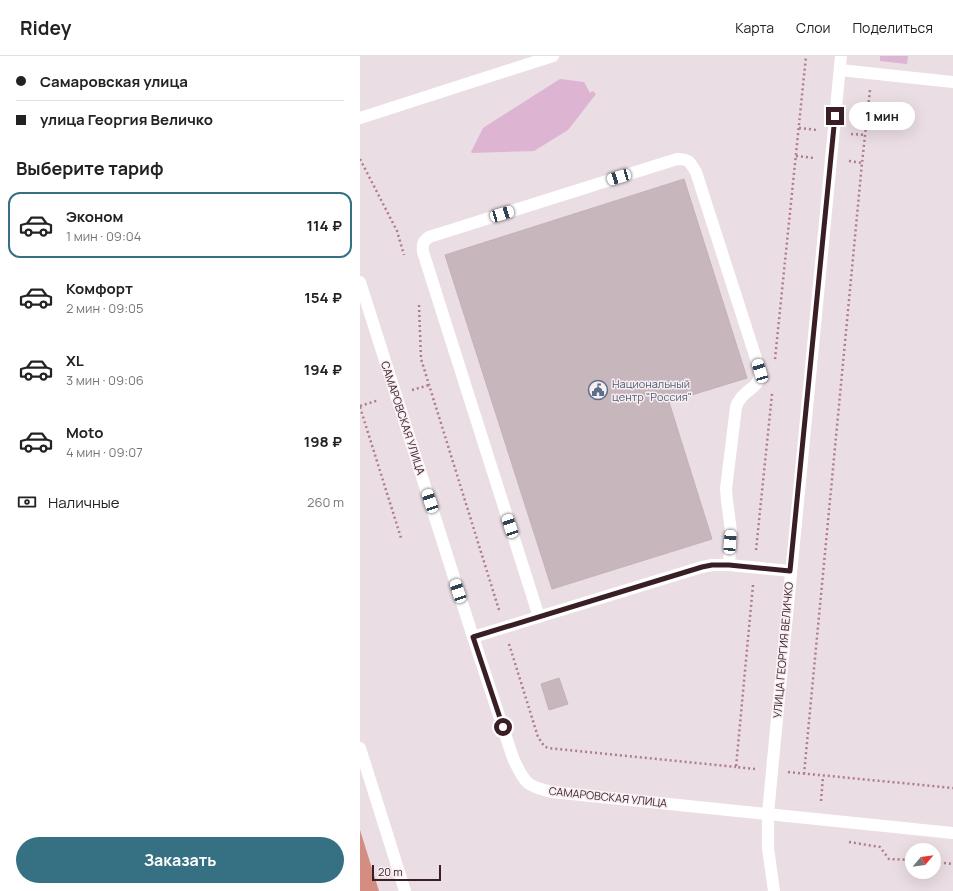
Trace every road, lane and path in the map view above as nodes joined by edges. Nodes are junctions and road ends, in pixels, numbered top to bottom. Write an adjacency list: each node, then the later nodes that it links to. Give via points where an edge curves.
1 (553, 56): 6 (street)
2 (841, 56): 3 (street, УЛИЦА ГЕОРГИЯ ВЕЛИЧКО)
3 (840, 70): 4 (street); 11 (street, УЛИЦА ГЕОРГИЯ ВЕЛИЧКО)
4 (872, 73): 5 (street); 15 (path)
5 (953, 82)
6 (360, 118)
7 (360, 282): 13 (street, САМАРОВСКАЯ УЛИЦА)
8 (360, 407): 9 (path)
9 (401, 538)
10 (729, 565): 11 (street); 12 (street, via 702,567); 12 (street, via 731,531 726,489 736,407 758,382 760,371 696,172 691,163 685,159 677,159 429,237 424,240 422,246)
11 (790, 571): 16 (street, УЛИЦА ГЕОРГИЯ ВЕЛИЧКО)
12 (539, 617): 13 (street)
13 (473, 637): 16 (street, САМАРОВСКАЯ УЛИЦА, via 513,758 528,783 552,792)
14 (360, 748): 20 (street)
15 (804, 774)
16 (768, 814): 17 (street, САМАРОВСКАЯ УЛИЦА); 21 (street, УЛИЦА ГЕОРГИЯ ВЕЛИЧКО, via 768,848)
17 (953, 833)
18 (941, 863): 19 (path)
19 (953, 864)
20 (405, 891)
21 (774, 891)

